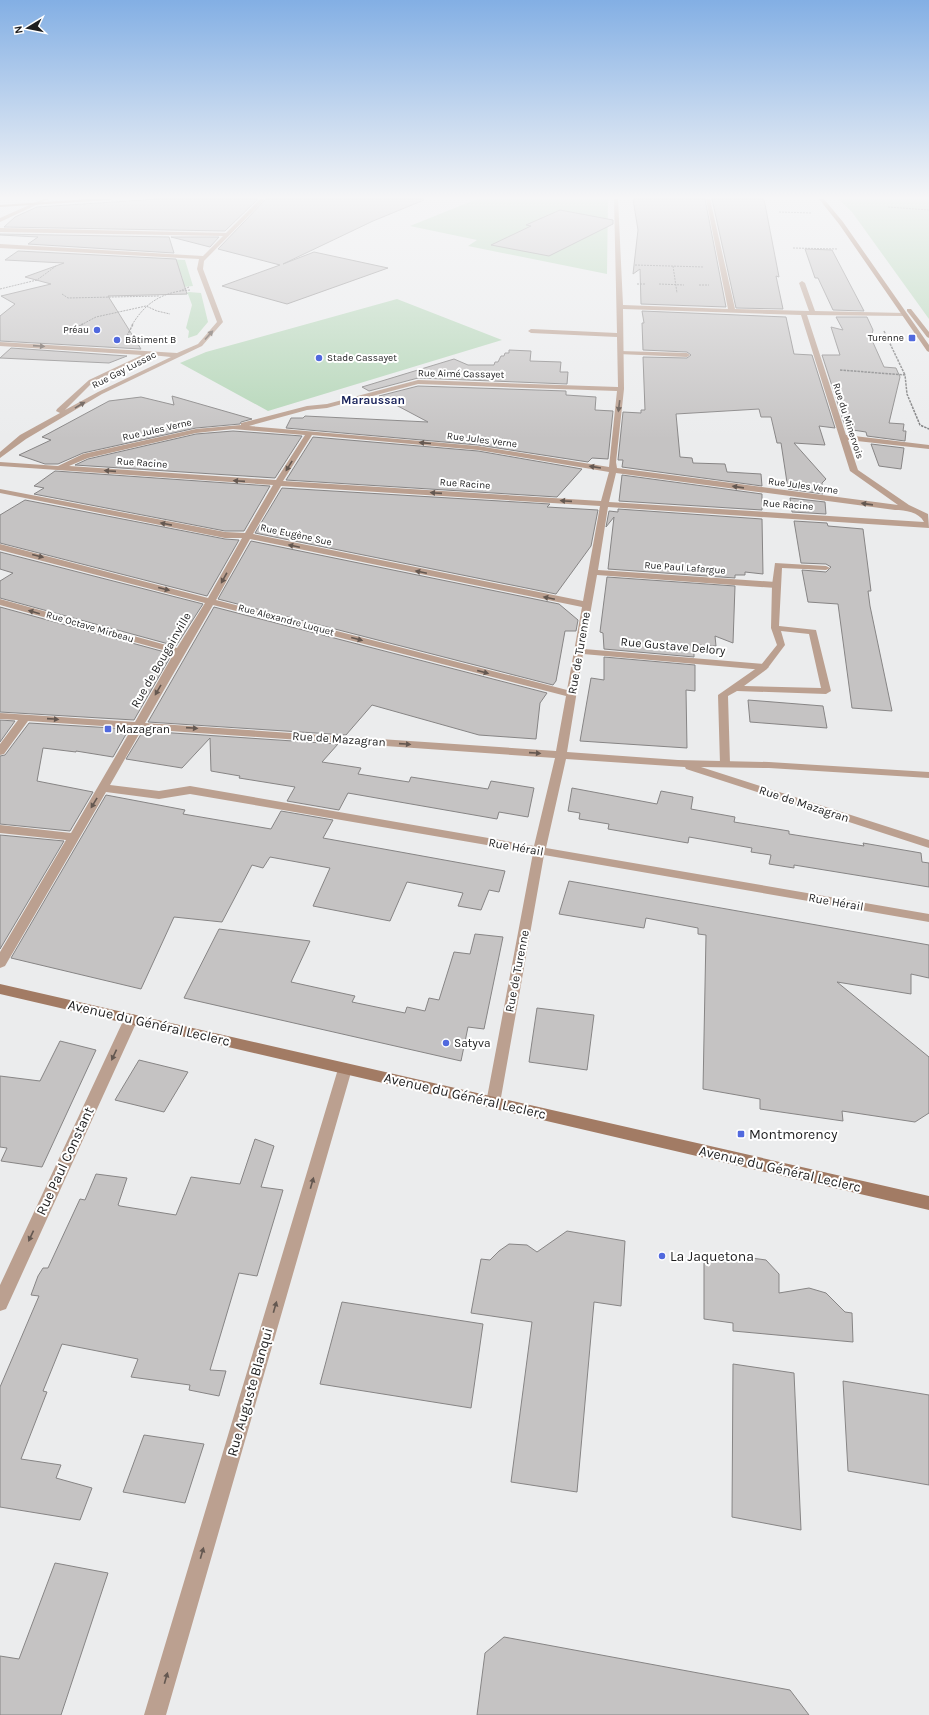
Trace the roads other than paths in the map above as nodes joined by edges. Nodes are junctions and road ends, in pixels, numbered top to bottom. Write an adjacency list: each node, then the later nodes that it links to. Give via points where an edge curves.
1 (204, 279): 19 (street, Rue Gay Lussac, one-way to 1, via 200,345 220,322)
2 (619, 279): 7 (street, Rue de Turenne)
3 (725, 279): 8 (street)
4 (878, 279): 11 (main road)
5 (802, 283): 10 (street)
6 (904, 301): 14 (main road)
7 (620, 307): 8 (street); 13 (street, Rue de Turenne)
8 (732, 311): 9 (street)
9 (803, 313): 10 (street); 25 (street, Rue du Minervois)
10 (813, 313): 11 (street)
11 (903, 314): 16 (main road)
12 (530, 331): 13 (street)
13 (621, 335): 18 (street, Rue de Turenne)
14 (929, 336)
15 (0, 344): 17 (street, one-way to 17)
16 (929, 350)
17 (151, 353): 19 (street); 22 (street, Rue Gay Lussac, via 91,381)
18 (620, 353): 20 (lane); 21 (street, Rue de Turenne)
19 (177, 355): 22 (street, Rue Gay Lussac, one-way to 19, via 100,393)
20 (687, 355)
21 (621, 389): 23 (street, Rue Aimé Cassayet, via 418,382); 30 (street, Rue de Turenne, one-way to 30)
22 (46, 425): 27 (street, Rue Gay Lussac, via 23,437)
23 (233, 427): 24 (street, Rue Jules Verne); 29 (street, Rue Jules Verne, via 196,431 86,456)
24 (310, 432): 30 (street, Rue Jules Verne, one-way to 24, via 478,448); 31 (street, Rue de Bougainville, one-way to 31)
25 (843, 437): 26 (street); 34 (street, Rue du Minervois, via 854,470)
26 (929, 447)
27 (0, 456)
28 (0, 464): 29 (street, Rue Racine)
29 (59, 468): 31 (street, Rue Racine, one-way to 29)
30 (613, 470): 33 (street, Rue de Turenne); 34 (street, Rue Jules Verne, one-way to 30, via 895,508)
31 (278, 483): 33 (street, Rue Racine, one-way to 31); 36 (street, Rue de Bougainville)
32 (0, 491): 36 (street, Rue Eugène Sue, one-way to 32, via 225,535)
33 (604, 504): 35 (street, Rue Racine); 39 (street, Rue de Turenne)
34 (906, 507): 35 (street, Rue du Minervois, via 925,516)
35 (929, 524)
36 (248, 536): 41 (street, Rue de Bougainville, one-way to 41); 43 (street, Rue Eugène Sue, one-way to 36)
37 (0, 547): 41 (street, Rue Alexandre Luquet, one-way to 41)
38 (826, 568): 40 (lane, via 778,564)
39 (592, 572): 40 (street, Rue Paul Lafargue); 43 (street, Rue de Turenne)
40 (776, 585): 44 (lane)
41 (211, 601): 46 (street, Rue de Bougainville); 49 (street, Rue Alexandre Luquet, one-way to 49)
42 (0, 602): 46 (street, Rue Octave Mirbeau, one-way to 42)
43 (587, 605): 45 (street, Rue de Turenne)
44 (775, 628): 47 (lane, via 781,645); 48 (lane, via 813,632 826,691)
45 (579, 651): 47 (street, Rue Gustave Delory); 49 (street, Rue de Turenne)
46 (180, 652): 52 (street, Rue de Bougainville, one-way to 52)
47 (764, 667): 48 (lane)
48 (735, 688): 56 (lane, via 722,696)
49 (571, 694): 54 (street, Rue de Turenne)
50 (0, 716): 51 (street, Rue de Mazagran)
51 (25, 718): 52 (street, Rue de Mazagran, one-way to 52); 53 (street)
52 (139, 725): 54 (street, Rue de Mazagran, one-way to 54); 58 (street, Rue de Bougainville)
53 (0, 752)
54 (561, 755): 55 (street, Rue de Mazagran); 62 (street, Rue de Turenne)
55 (678, 763): 56 (street, Rue de Mazagran); 61 (street, Rue de Mazagran)
56 (725, 764): 57 (street, Rue de Mazagran)
57 (929, 775)
58 (103, 788): 60 (street, Rue de Bougainville, one-way to 60); 62 (street, Rue Hérail, via 159,795 190,790)
59 (0, 829): 60 (street)
60 (74, 837): 64 (street, Rue de Bougainville)
61 (929, 844)
62 (539, 851): 63 (street, Rue Hérail); 68 (street, Rue de Turenne)
63 (929, 918)
64 (0, 963)
65 (0, 989): 66 (main road, Avenue du Général Leclerc)
66 (131, 1019): 67 (main road, Avenue du Général Leclerc); 70 (street, Rue Paul Constant, one-way to 70)
67 (345, 1068): 68 (main road, Avenue du Général Leclerc); 71 (street, Rue Auguste Blanqui, one-way to 67)
68 (493, 1103): 69 (main road, Avenue du Général Leclerc)
69 (929, 1203)
70 (0, 1303)
71 (155, 1715)

